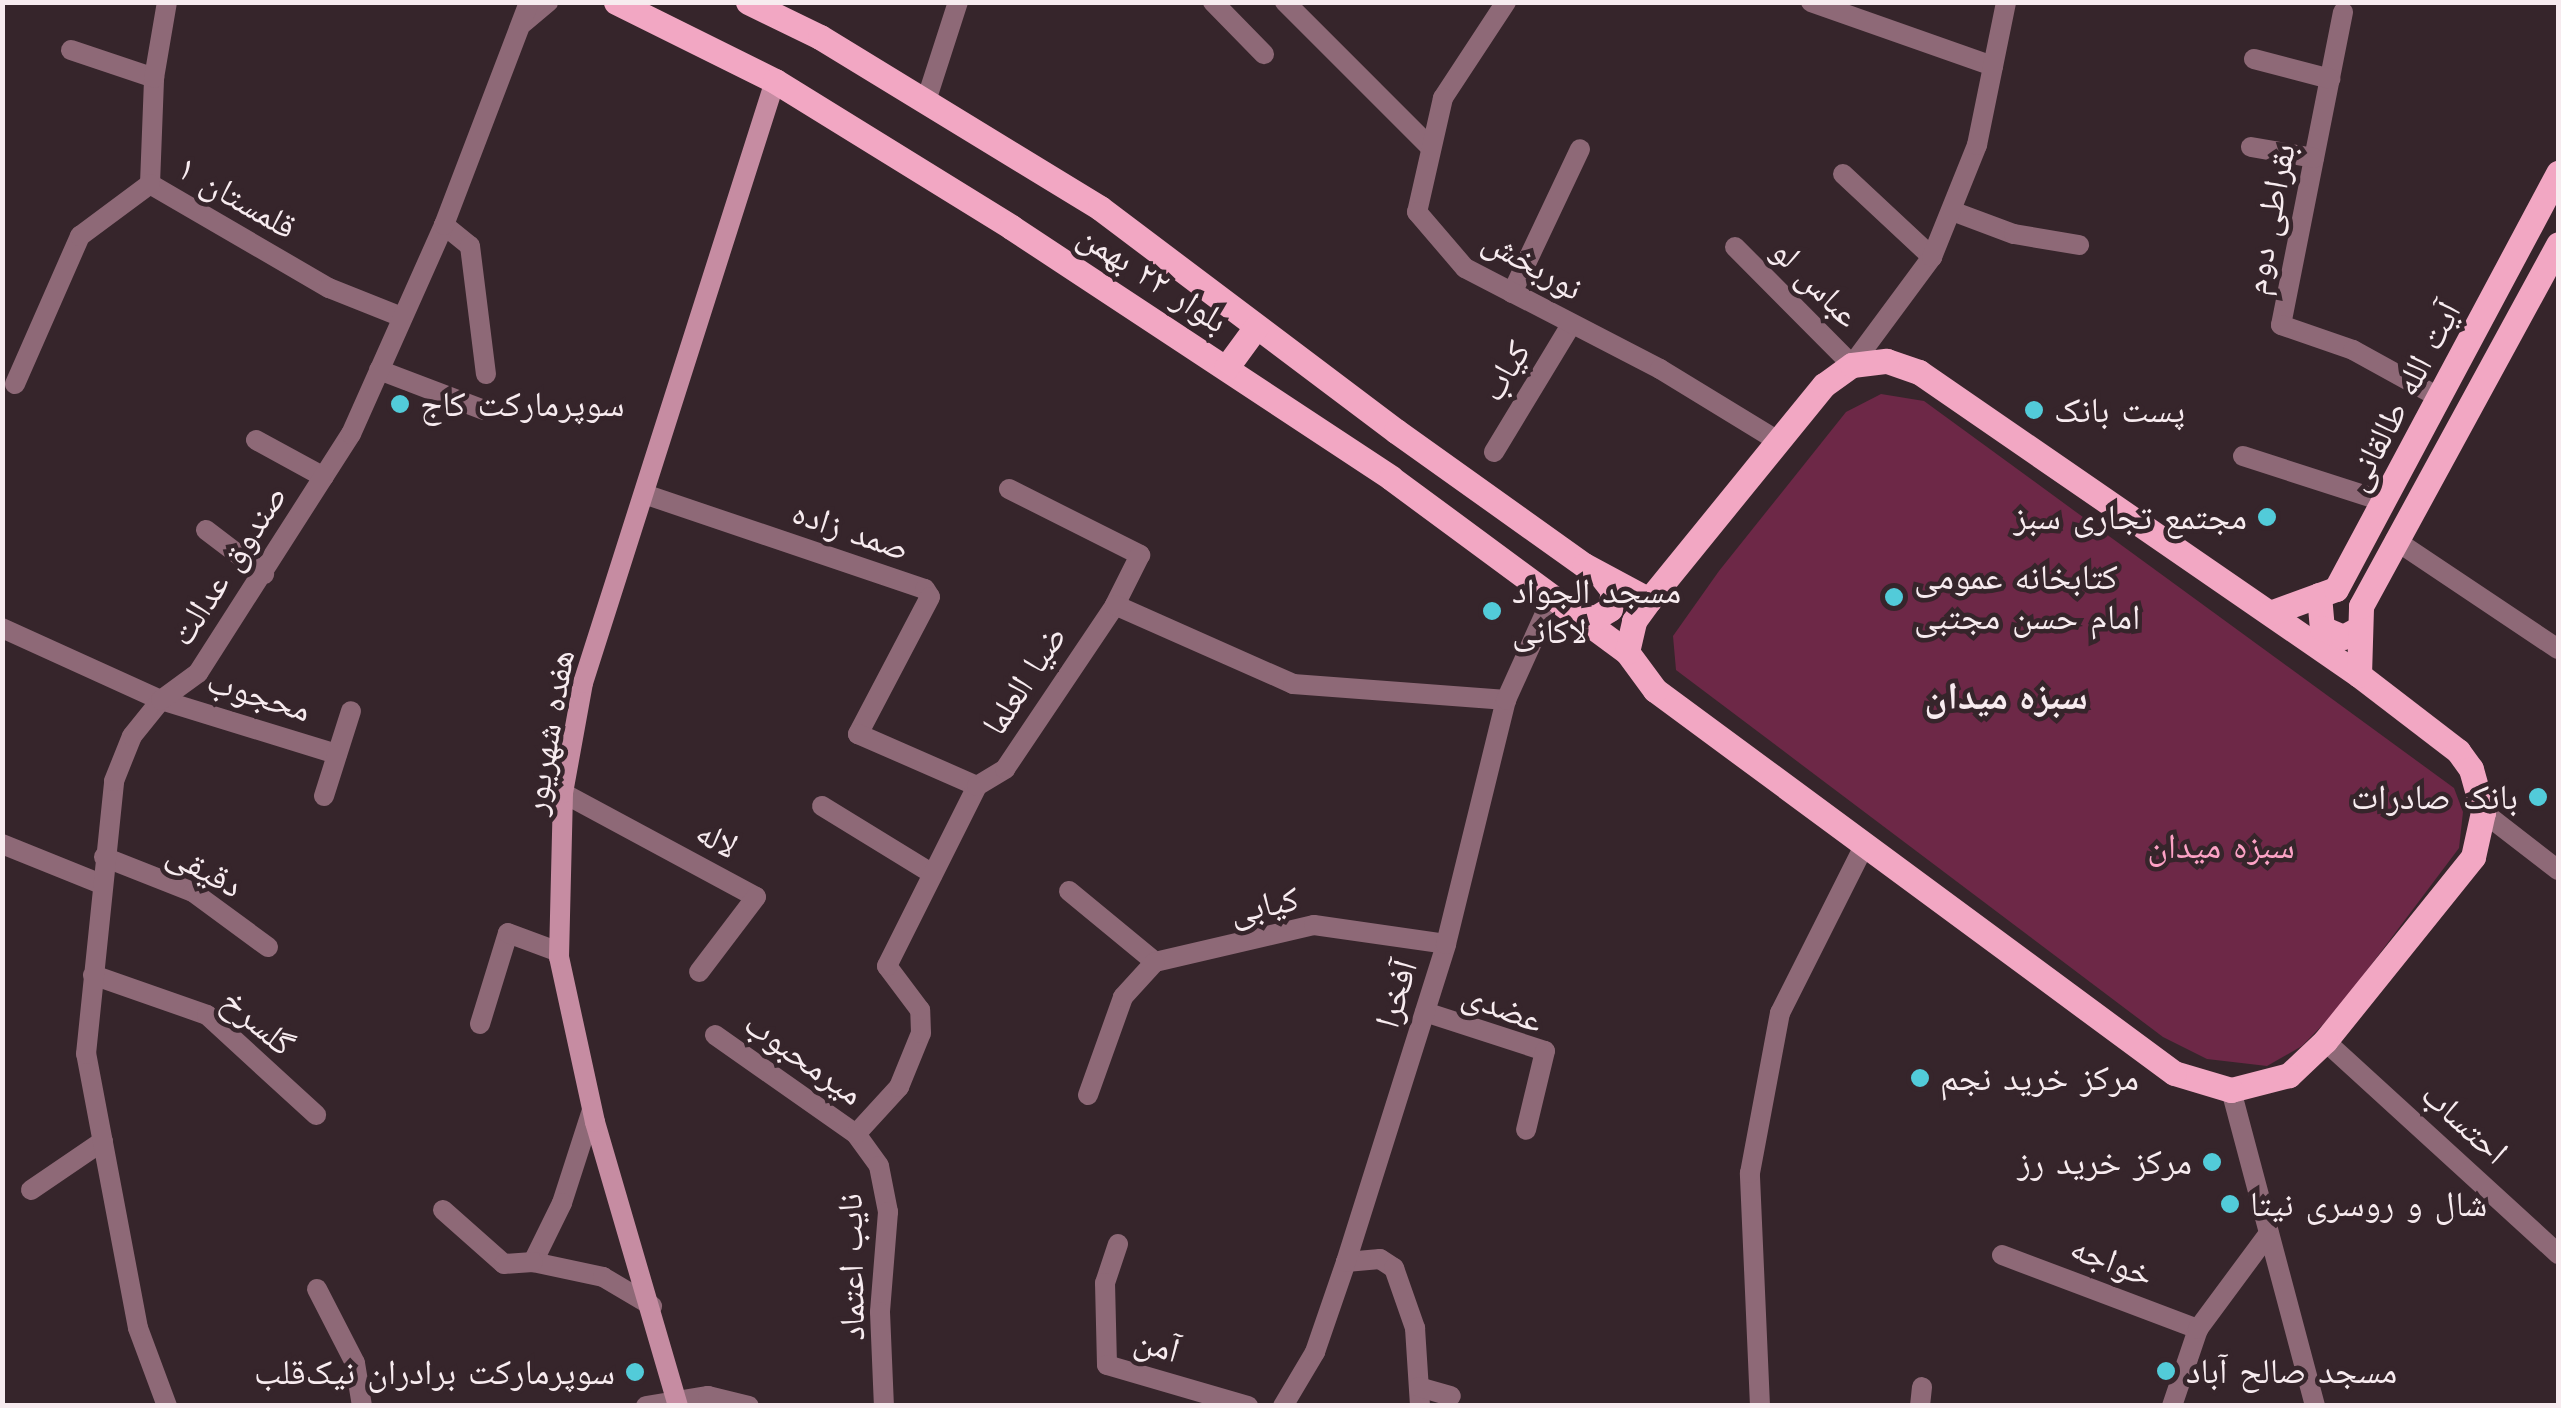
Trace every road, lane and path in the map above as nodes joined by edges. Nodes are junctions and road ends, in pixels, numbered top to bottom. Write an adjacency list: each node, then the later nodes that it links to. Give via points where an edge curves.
1 (167, 2): 18 (street, قلمستان ۱)
2 (528, 2): 13 (street, صندوق عدالت)
3 (548, 2): 13 (street)
4 (616, 2): 20 (main road, بلوار ۲۲ بهمن)
5 (958, 2): 21 (street)
6 (1213, 2): 15 (street)
7 (1284, 2): 22 (street)
8 (1506, 2): 22 (street, نوربخش, via 1443,98)
9 (2006, 2): 17 (street)
10 (1817, 4): 17 (street)
11 (760, 5): 21 (main road, بلوار ۲۲ بهمن)
12 (2343, 12): 19 (street, بقراطی دوم)
13 (522, 25): 30 (street, صندوق عدالت)
14 (71, 50): 18 (street)
15 (1264, 54)
16 (2254, 59): 19 (street)
17 (1993, 66): 29 (street, via 1977,144)
18 (154, 78): 28 (street, قلمستان ۱)
19 (2330, 79): 25 (street, بقراطی دوم)
20 (774, 81): 40 (main road, بلوار ۲۲ بهمن); 52 (main road, هفده شهریور)
21 (926, 102): 38 (main road, بلوار ۲۲ بهمن, via 1100,208)
22 (1429, 146): 35 (street, نوربخش, via 1417,212 1465,268)
23 (2251, 147): 25 (street)
24 (1580, 150): 35 (street)
25 (2314, 158): 44 (street, بقراطی دوم, via 2281,325 2353,350)
26 (2558, 173): 44 (main road, آیت الله طالقانی)
27 (1843, 174): 34 (street)
28 (150, 184): 36 (street, قلمستان ۱, via 328,288); 43 (street, via 80,236)
29 (1952, 211): 32 (street, via 2014,234); 34 (street)
30 (444, 225): 36 (street, صندوق عدالت); 42 (street, via 470,246)
31 (2558, 244): 55 (main road, آیت الله طالقانی)
32 (2078, 245)
33 (1735, 247): 39 (street, عباس لو)
34 (1932, 257): 39 (street)
35 (1512, 293): 37 (street, نوربخش)
36 (402, 317): 41 (street, صندوق عدالت)
37 (1571, 325): 47 (street, نوربخش); 48 (street, کیاب)
38 (1256, 327): 40 (main road); 57 (main road, بلوار ۲۲ بهمن)
39 (1852, 366): 47 (main road, via 1824,385); 62 (main road, via 1886,360 1919,372)
40 (1226, 368): 59 (main road, بلوار ۲۲ بهمن)
41 (379, 370): 45 (street); 50 (street, صندوق عدالت)
42 (486, 374)
43 (14, 384)
44 (2440, 398): 53 (main road, آیت الله طالقانی)
45 (484, 410)
46 (256, 440): 50 (street)
47 (1778, 441): 60 (main road)
48 (1494, 452)
49 (2243, 456): 53 (street)
50 (324, 477): 56 (street, صندوق عدالت)
51 (1010, 489): 61 (street, ضیا العلما, via 1140,555)
52 (646, 495): 73 (street, صمد زاده, via 925,590 930,597 858,734); 74 (main road, هفده شهریور, via 583,683)
53 (2385, 502): 58 (main road, آیت الله طالقانی, via 2336,589)
54 (206, 530): 56 (street)
55 (2395, 540): 65 (main road, آیت الله طالقانی, via 2361,606); 66 (street)
56 (264, 574): 69 (street, صندوق عدالت, via 198,673)
57 (1602, 576): 60 (main road, بلوار ۲۲ بهمن); 63 (main road, via 1613,591 1610,609 1595,618)
58 (2320, 595): 62 (main road, آیت الله طالقانی); 65 (main road, via 2322,628 2342,636)
59 (1554, 596): 63 (main road, بلوار ۲۲ بهمن); 70 (street, آفخرا)
60 (1649, 600): 67 (main road, via 1634,621)
61 (1115, 605): 70 (street, via 1293,684); 73 (street, ضیا العلما, via 1005,770)
62 (2270, 613): 68 (main road)
63 (1577, 614): 67 (main road, بلوار ۲۲ بهمن)
64 (2, 628): 69 (street, محجوب)
65 (2360, 628): 68 (main road, آیت الله طالقانی)
66 (2558, 648)
67 (1627, 652): 78 (main road, via 1656,690)
68 (2359, 675): 77 (main road, via 2458,751 2476,780)
69 (161, 700): 72 (street, محجوب); 80 (street, صندوق عدالت, via 132,736 114,781)
70 (1506, 700): 85 (street, آفخرا)
71 (351, 711): 72 (street, محجوب)
72 (338, 754): 75 (street, محجوب)
73 (976, 786): 82 (street, ضیا العلما)
74 (564, 793): 87 (main road, هفده شهریور); 89 (street, لاله, via 756,897)
75 (324, 796)
76 (822, 806): 82 (street)
77 (2483, 812): 81 (street); 94 (main road, via 2473,856)
78 (1864, 844): 95 (main road, via 2174,1073); 125 (street, via 1780,1013 1750,1173)
79 (3, 846): 83 (street)
80 (104, 857): 83 (street, صندوق عدالت); 86 (street, دقیقی, via 193,892)
81 (2558, 870)
82 (933, 874): 100 (street, ضیا العلما, via 886,966 920,1010 915,1054 899,1087)
83 (101, 884): 90 (street, صندوق عدالت)
84 (1069, 890): 88 (street)
85 (1446, 944): 88 (street, کیابی, via 1314,925); 91 (street, آفخرا)
86 (268, 948)
87 (559, 952): 92 (street, via 508,934); 97 (main road, هفده شهریور)
88 (1155, 962): 96 (street, via 1123,997)
89 (699, 972)
90 (93, 975): 98 (street, گلسرخ, via 207,1015); 101 (street, صندوق عدالت, via 86,1054)
91 (1424, 1012): 99 (street, عضدی, via 1545,1051); 111 (street, آفخرا)
92 (480, 1024)
93 (715, 1035): 100 (street, میرمحبوب)
94 (2325, 1041): 95 (main road, via 2289,1076); 107 (street, احتساب)
95 (2231, 1090): 104 (street)
96 (1088, 1095)
97 (592, 1110): 110 (street, via 562,1202); 113 (main road, هفده شهریور)
98 (316, 1115)
99 (1526, 1130)
100 (856, 1134): 122 (street, نایب اعتماد, via 879,1166 887,1194)
101 (103, 1140): 102 (street); 118 (street, صندوق عدالت, via 138,1328)
102 (31, 1190)
103 (444, 1210): 110 (street, via 504,1264)
104 (2269, 1233): 114 (street); 127 (street)
105 (1118, 1244): 123 (street, آمن, via 1106,1282 1107,1365)
106 (1400, 1247): 109 (street)
107 (2558, 1254)
108 (2002, 1255): 114 (street, خواجه)
109 (1380, 1259): 111 (street); 115 (street, via 1394,1268 1405,1293)
110 (533, 1262): 113 (street, via 603,1277)
111 (1346, 1262): 124 (street, آفخرا, via 1314,1352)
112 (317, 1289): 119 (street, via 355,1363)
113 (652, 1306): 117 (main road, هفده شهریور)
114 (2198, 1329): 126 (street)
115 (1419, 1396): 116 (street)
116 (1450, 1396)
117 (680, 1401): 120 (street); 121 (street)
118 (167, 1406)
119 (362, 1406)
120 (646, 1406)
121 (749, 1406)
122 (884, 1406)
123 (1248, 1406)
124 (1283, 1406)
125 (1760, 1406)
126 (2172, 1406)
127 (2315, 1406)

